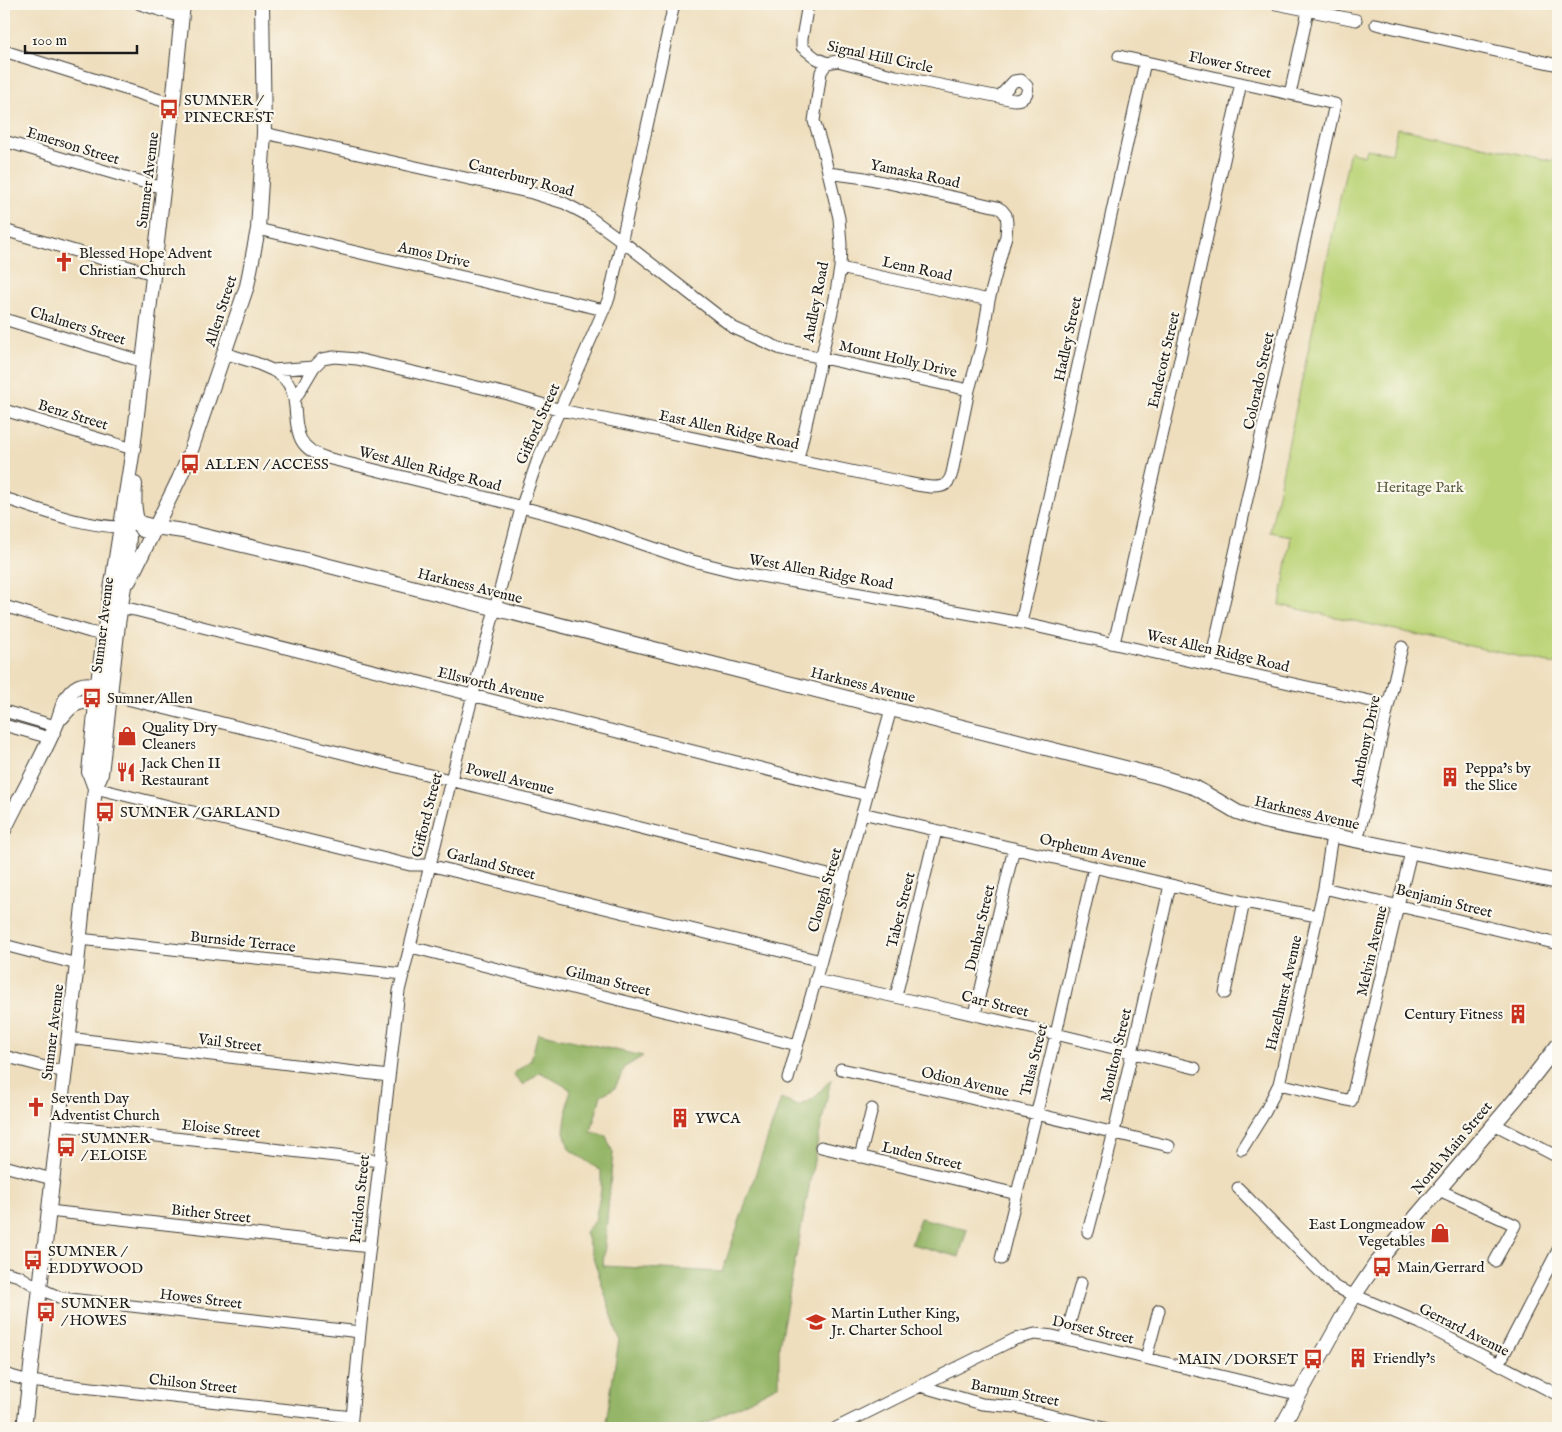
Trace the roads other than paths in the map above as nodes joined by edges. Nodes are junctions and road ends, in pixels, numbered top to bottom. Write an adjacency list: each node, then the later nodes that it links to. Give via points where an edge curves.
1 (140, 4): 6 (street)
2 (262, 4): 20 (main road, Allen Street)
3 (674, 4): 27 (street, Gifford Street)
4 (808, 4): 12 (street, Signal Hill Circle, via 802,47)
5 (1276, 4): 7 (street)
6 (182, 10): 18 (main road, Sumner Avenue)
7 (1308, 11): 8 (street); 16 (street)
8 (1356, 20)
9 (1376, 24): 14 (street)
10 (4, 51): 18 (street)
11 (1119, 56): 13 (street, Flower Street)
12 (827, 62): 17 (street, Signal Hill Circle, via 838,61 913,80); 22 (street, Audley Road, via 821,72 814,121)
13 (1145, 62): 15 (street, Flower Street); 52 (street, Hadley Street)
14 (1558, 64)
15 (1241, 82): 16 (street, Flower Street); 54 (street, Endecott Street)
16 (1290, 94): 19 (street, Flower Street)
17 (998, 96)
18 (173, 104): 23 (main road, Sumner Avenue)
19 (1336, 104): 56 (street, Colorado Street)
20 (264, 133): 25 (main road, Allen Street); 27 (street, Canterbury Road, via 550,199 572,207)
21 (4, 141): 23 (street, Emerson Street)
22 (828, 173): 24 (street, Yamaska Road); 28 (street, Audley Road, via 840,223)
23 (163, 188): 29 (main road, Sumner Avenue)
24 (994, 206): 30 (street, East Allen Ridge Road, via 1005,213 1007,223)
25 (258, 229): 31 (street, Amos Drive); 34 (main road, Allen Street, via 247,286)
26 (4, 230): 29 (street)
27 (622, 241): 31 (street, Gifford Street); 33 (street, Canterbury Road)
28 (840, 268): 30 (street, Lenn Road); 35 (street, Audley Road)
29 (153, 274): 36 (main road, Sumner Avenue)
30 (989, 300): 39 (street, East Allen Ridge Road)
31 (604, 310): 42 (street, Gifford Street)
32 (4, 319): 36 (street, Chalmers Street)
33 (734, 328): 35 (street, Mount Holly Drive, via 781,349)
34 (224, 353): 38 (street, East Allen Ridge Road); 48 (main road, Allen Street, via 188,460)
35 (821, 357): 39 (street, Mount Holly Drive); 44 (street, Audley Road)
36 (144, 362): 43 (main road, Sumner Avenue)
37 (314, 367): 38 (street, East Allen Ridge Road); 40 (street); 42 (street, East Allen Ridge Road, via 325,358 351,358 508,394)
38 (272, 370): 40 (street, West Allen Ridge Road, via 286,380)
39 (969, 390): 44 (street, East Allen Ridge Road, via 952,473 943,486 932,487)
40 (295, 400): 46 (street, West Allen Ridge Road, via 298,433 304,445 315,454)
41 (4, 410): 43 (street, Benz Street)
42 (561, 410): 44 (street, East Allen Ridge Road); 46 (street, Gifford Street, via 538,459)
43 (133, 449): 47 (main road, Sumner Avenue); 48 (main road, Sumner Avenue, via 135,505)
44 (798, 459)
45 (4, 498): 47 (street, via 77,521)
46 (521, 508): 51 (street, Gifford Street); 52 (street, West Allen Ridge Road, via 574,521 689,560 733,571)
47 (121, 527): 48 (main road, Harkness Avenue, via 129,523); 50 (main road, Sumner Avenue)
48 (145, 527): 50 (main road, Allen Street, via 132,575); 51 (main road, Harkness Avenue, via 190,532 302,558)
49 (4, 606): 53 (street)
50 (114, 607): 53 (main road, Sumner Avenue); 58 (main road, Sumner Avenue); 59 (street, Ellsworth Avenue)
51 (495, 609): 59 (street, Gifford Street); 62 (main road, Harkness Avenue)
52 (1021, 623): 54 (street, West Allen Ridge Road)
53 (104, 635): 57 (main road, Sumner Avenue)
54 (1114, 643): 56 (street, West Allen Ridge Road)
55 (1402, 647): 61 (street, Anthony Drive)
56 (1210, 665): 61 (street, West Allen Ridge Road)
57 (98, 685): 58 (main road); 60 (main road, Sumner Avenue); 65 (main road, via 84,685 72,692)
58 (110, 694): 60 (main road); 66 (street, Powell Avenue); 67 (main road, Sumner Avenue, via 101,774)
59 (473, 695): 66 (street, Gifford Street); 68 (street, Ellsworth Avenue)
60 (96, 703): 65 (main road, via 82,702 72,706); 67 (main road, Sumner Avenue, via 89,772)
61 (1388, 705): 73 (street, Anthony Drive)
62 (891, 709): 68 (street, Clough Street); 72 (main road, Harkness Avenue, via 1161,777 1196,788 1246,816)
63 (4, 711): 65 (street)
64 (4, 725): 65 (street)
65 (54, 729): 70 (main road)
66 (451, 780): 76 (street, Gifford Street); 78 (street, Powell Avenue)
67 (95, 788): 76 (street, Garland Street, via 410,865); 85 (main road, Sumner Avenue)
68 (867, 795): 69 (street, Clough Street)
69 (862, 814): 71 (street, Orpheum Avenue); 78 (street, Clough Street)
70 (4, 830)
71 (936, 831): 74 (street, Orpheum Avenue); 94 (street, Taber Street)
72 (1332, 835): 73 (main road, Harkness Avenue); 81 (street, Hazelhurst Avenue)
73 (1357, 841): 75 (main road, Harkness Avenue)
74 (1014, 848): 77 (street, Orpheum Avenue); 95 (street, Dunbar Street)
75 (1411, 852): 79 (main road, Harkness Avenue); 83 (street, Melvin Avenue)
76 (430, 865): 88 (street, Gifford Street); 89 (street, Garland Street)
77 (1094, 867): 80 (street, Orpheum Avenue); 96 (street, Tulsa Street)
78 (844, 879): 89 (street, Clough Street)
79 (1558, 882)
80 (1170, 885): 82 (street, Orpheum Avenue); 100 (street, Moulton Street)
81 (1324, 888): 83 (street, Benjamin Street); 84 (street, Hazelhurst Avenue)
82 (1244, 902): 84 (street, Orpheum Avenue); 93 (street)
83 (1398, 905): 86 (street, Benjamin Street); 107 (street, Melvin Avenue, via 1351,1101)
84 (1317, 916): 107 (street, Hazelhurst Avenue)
85 (79, 940): 90 (main road, Sumner Avenue); 91 (street, Burnside Terrace)
86 (1558, 944)
87 (4, 945): 90 (street)
88 (410, 947): 91 (street, Gifford Street); 99 (street, Gilman Street)
89 (821, 961): 92 (street, Clough Street)
90 (77, 964): 97 (main road, Sumner Avenue)
91 (403, 974): 105 (street, Paridon Street)
92 (815, 980): 94 (street, Carr Street); 99 (street, Clough Street)
93 (1225, 993)
94 (896, 996): 95 (street, Carr Street)
95 (975, 1014): 96 (street, Carr Street)
96 (1056, 1034): 100 (street, Carr Street); 109 (street, Tulsa Street)
97 (68, 1038): 104 (main road, Sumner Avenue); 105 (street, Vail Street)
98 (1558, 1044): 110 (main road, North Main Street)
99 (797, 1045): 106 (street, Clough Street)
100 (1132, 1052): 102 (street, Carr Street); 112 (street, Moulton Street)
101 (4, 1056): 104 (street)
102 (1195, 1068)
103 (841, 1070): 109 (street, Odion Avenue)
104 (64, 1072): 111 (main road, Sumner Avenue)
105 (389, 1076): 118 (street, Paridon Street)
106 (788, 1079)
107 (1279, 1084): 115 (street, Hazelhurst Avenue)
108 (872, 1108): 116 (street)
109 (1037, 1114): 112 (street, Odion Avenue); 123 (street, Tulsa Street)
110 (1494, 1124): 117 (street); 122 (main road, North Main Street)
111 (58, 1125): 118 (street, Eloise Street); 120 (main road, Sumner Avenue)
112 (1114, 1132): 113 (street, Odion Avenue); 125 (street, Moulton Street)
113 (1169, 1146)
114 (821, 1148): 116 (street, Luden Street)
115 (1242, 1150)
116 (860, 1157): 123 (street, Luden Street)
117 (1558, 1157)
118 (380, 1161): 126 (street, Paridon Street)
119 (4, 1166): 120 (street)
120 (52, 1179): 124 (main road, Sumner Avenue)
121 (1238, 1188): 133 (street, Gerrard Avenue, via 1328,1282)
122 (1439, 1190): 129 (street, via 1515,1224); 133 (main road, North Main Street, via 1384,1253)
123 (1017, 1194): 128 (street, Tulsa Street)
124 (49, 1211): 126 (street, Bither Street); 132 (main road, Sumner Avenue)
125 (1088, 1232)
126 (370, 1247): 135 (street, Paridon Street)
127 (1558, 1250): 138 (street)
128 (1001, 1259)
129 (1495, 1261)
130 (4, 1272): 132 (street, Howes Street, via 28,1280)
131 (1081, 1283): 136 (street)
132 (39, 1288): 135 (street, Howes Street, via 61,1298); 140 (main road, Sumner Avenue)
133 (1354, 1296): 138 (street, Gerrard Avenue, via 1420,1323); 142 (main road, North Main Street)
134 (1159, 1310): 137 (street)
135 (360, 1332): 144 (street, Paridon Street)
136 (1065, 1339): 137 (street, Dorset Street); 141 (street, Dorset Street, via 1039,1334 1021,1336)
137 (1146, 1358): 142 (street, Dorset Street)
138 (1499, 1364): 143 (street, Gerrard Avenue)
139 (4, 1374): 140 (street, Chilson Street)
140 (29, 1380): 144 (street, Chilson Street); 145 (main road, Sumner Avenue)
141 (920, 1386): 146 (street, Dorset Street); 147 (street, Barnum Street, via 985,1404 1016,1407)
142 (1300, 1394): 148 (main road, North Main Street)
143 (1558, 1395)
144 (352, 1422)
145 (24, 1428)
146 (836, 1428)
147 (1104, 1428)
148 (1280, 1428)

